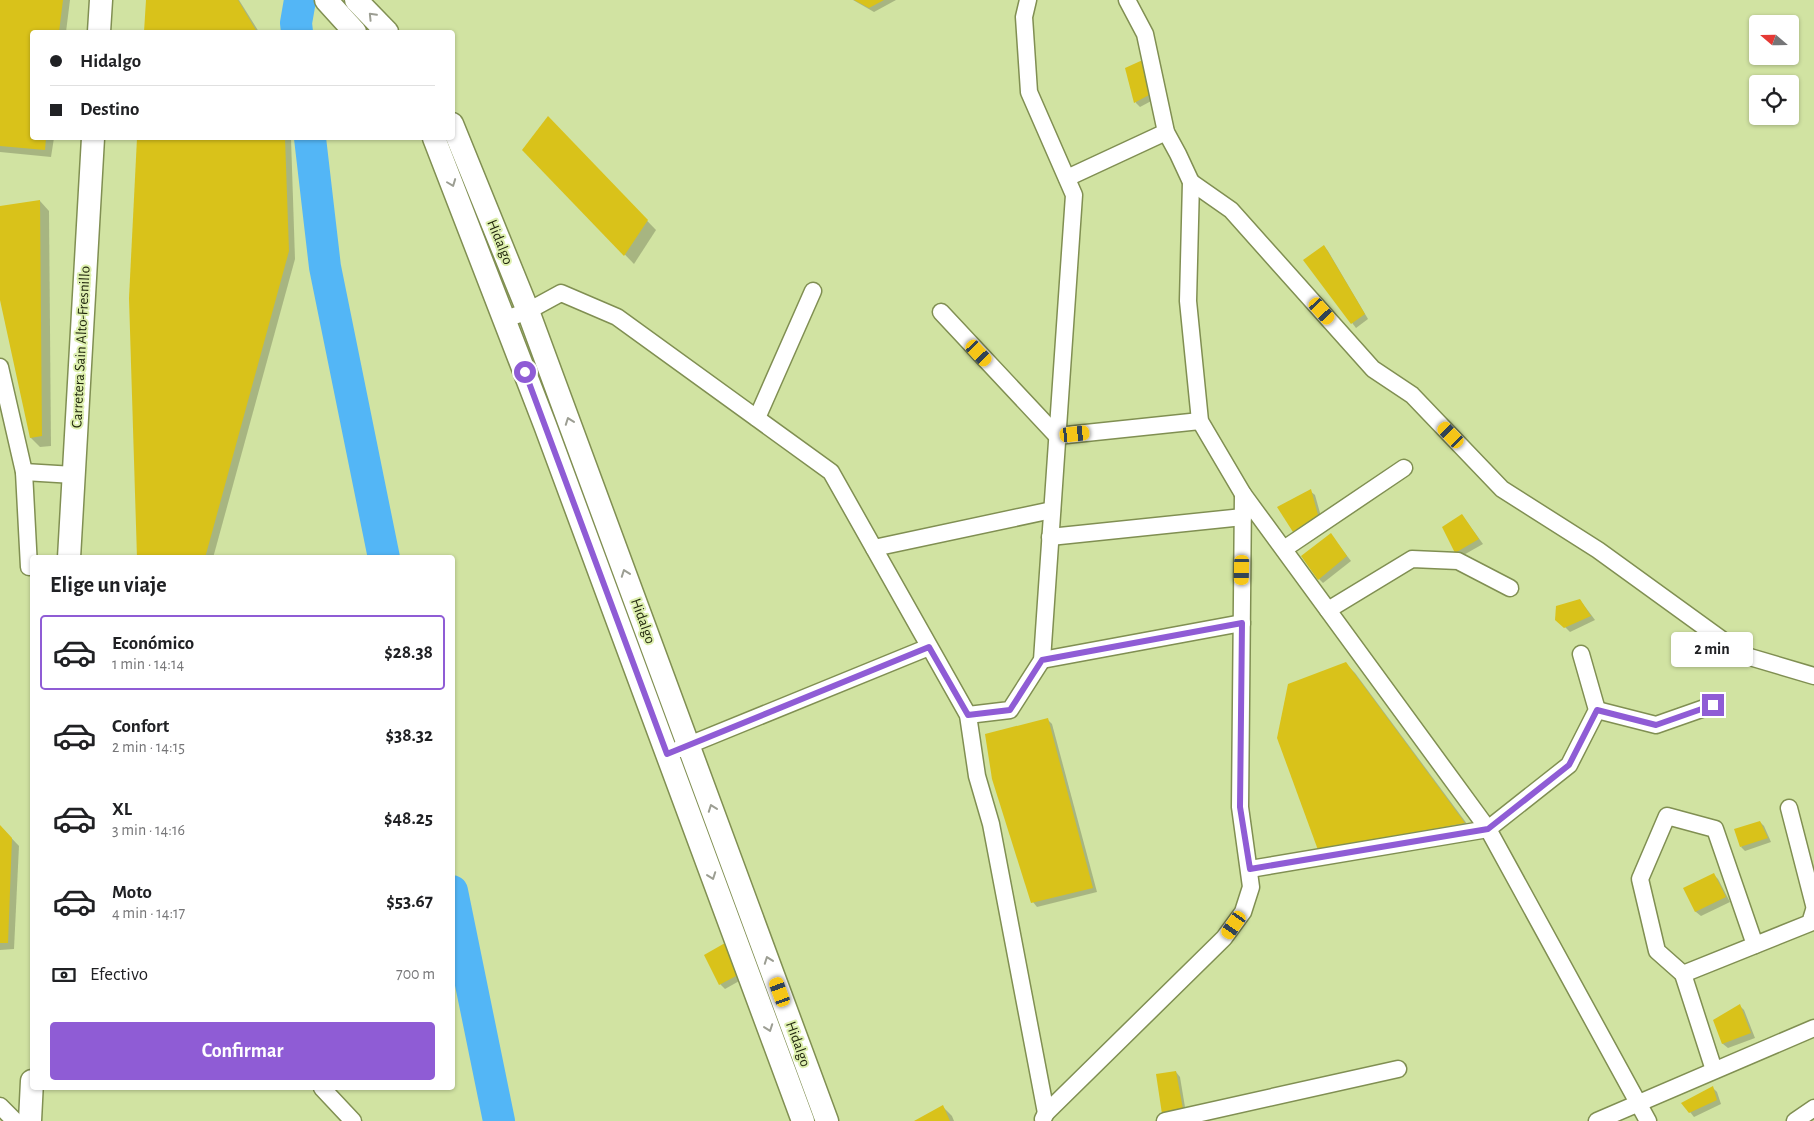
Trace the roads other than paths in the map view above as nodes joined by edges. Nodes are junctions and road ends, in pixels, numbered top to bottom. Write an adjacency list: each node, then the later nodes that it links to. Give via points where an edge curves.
1 (92, 0): 7 (main road)
2 (101, 0): 8 (main road)
3 (356, 0): 10 (main road, one-way to 3)
4 (1028, 0): 16 (street, via 1024,17 1030,92)
5 (1128, 0): 12 (street, via 1145,34)
6 (332, 2): 9 (main road)
7 (91, 30)
8 (99, 30)
9 (353, 30)
10 (385, 30)
11 (455, 131): 19 (main road, Hidalgo)
12 (1166, 132): 16 (street); 17 (street)
13 (85, 140): 28 (main road)
14 (93, 140): 28 (main road, Carretera Sain Alto-Fresnillo)
15 (435, 140): 21 (main road, Hidalgo, one-way to 21)
16 (1067, 178): 25 (street, via 1074,195)
17 (1190, 182): 24 (street, via 1188,300); 44 (street, via 1231,210 1373,369 1412,395 1502,489 1598,550 1743,655)
18 (813, 291): 23 (street)
19 (528, 311): 21 (street); 23 (street, via 562,293 617,317); 48 (main road, Hidalgo, one-way to 19)
20 (940, 312): 25 (street)
21 (506, 319): 49 (main road, Hidalgo)
22 (0, 367): 27 (street)
23 (757, 418): 33 (street, via 831,472)
24 (1200, 421): 25 (street); 29 (street)
25 (1057, 436): 30 (street)
26 (1404, 468): 34 (street)
27 (24, 472): 28 (street); 37 (street)
28 (70, 475): 35 (main road); 36 (main road, Carretera Sain Alto-Fresnillo)
29 (1243, 494): 31 (street); 34 (street)
30 (1052, 510): 32 (street); 33 (street)
31 (1243, 517): 32 (street); 40 (street)
32 (1050, 537): 43 (street)
33 (874, 548): 41 (street)
34 (1284, 549): 39 (street)
35 (62, 555)
36 (69, 555)
37 (29, 567)
38 (1510, 588): 39 (street, via 1458,561 1412,559)
39 (1328, 610): 51 (street)
40 (1242, 623): 43 (street); 52 (street, via 1240,807)
41 (929, 647): 47 (street); 48 (street)
42 (1581, 654): 46 (street)
43 (1042, 660): 47 (street, via 1010,710)
44 (1814, 676)
45 (1713, 705): 46 (street, via 1656,725)
46 (1597, 710): 51 (street, via 1569,765)
47 (968, 715): 66 (street)
48 (689, 746): 49 (street); 72 (main road, Hidalgo, one-way to 48)
49 (667, 754): 71 (main road, Hidalgo, one-way to 71)
50 (1789, 808): 53 (street)
51 (1488, 829): 52 (street); 63 (street)
52 (1250, 869): 66 (street, via 1251,887 1243,912 1224,938)
53 (1814, 905)
54 (1814, 910): 55 (street, via 1810,923)
55 (1755, 945): 56 (street); 56 (street, via 1715,829 1667,816 1640,879 1657,951)
56 (1683, 974): 59 (street)
57 (1814, 1028): 59 (street)
58 (1398, 1069): 73 (street)
59 (1714, 1070): 63 (street)
60 (32, 1090): 68 (main road)
61 (40, 1090): 69 (main road)
62 (324, 1090): 70 (street)
63 (1639, 1102): 74 (street); 75 (street)
64 (0, 1106): 67 (street)
65 (1814, 1108): 76 (street)
66 (1044, 1117)
67 (15, 1121)
68 (30, 1121)
69 (38, 1121)
70 (353, 1121)
71 (803, 1121)
72 (827, 1121)
73 (1165, 1121)
74 (1597, 1121)
75 (1648, 1121)
76 (1795, 1121)

